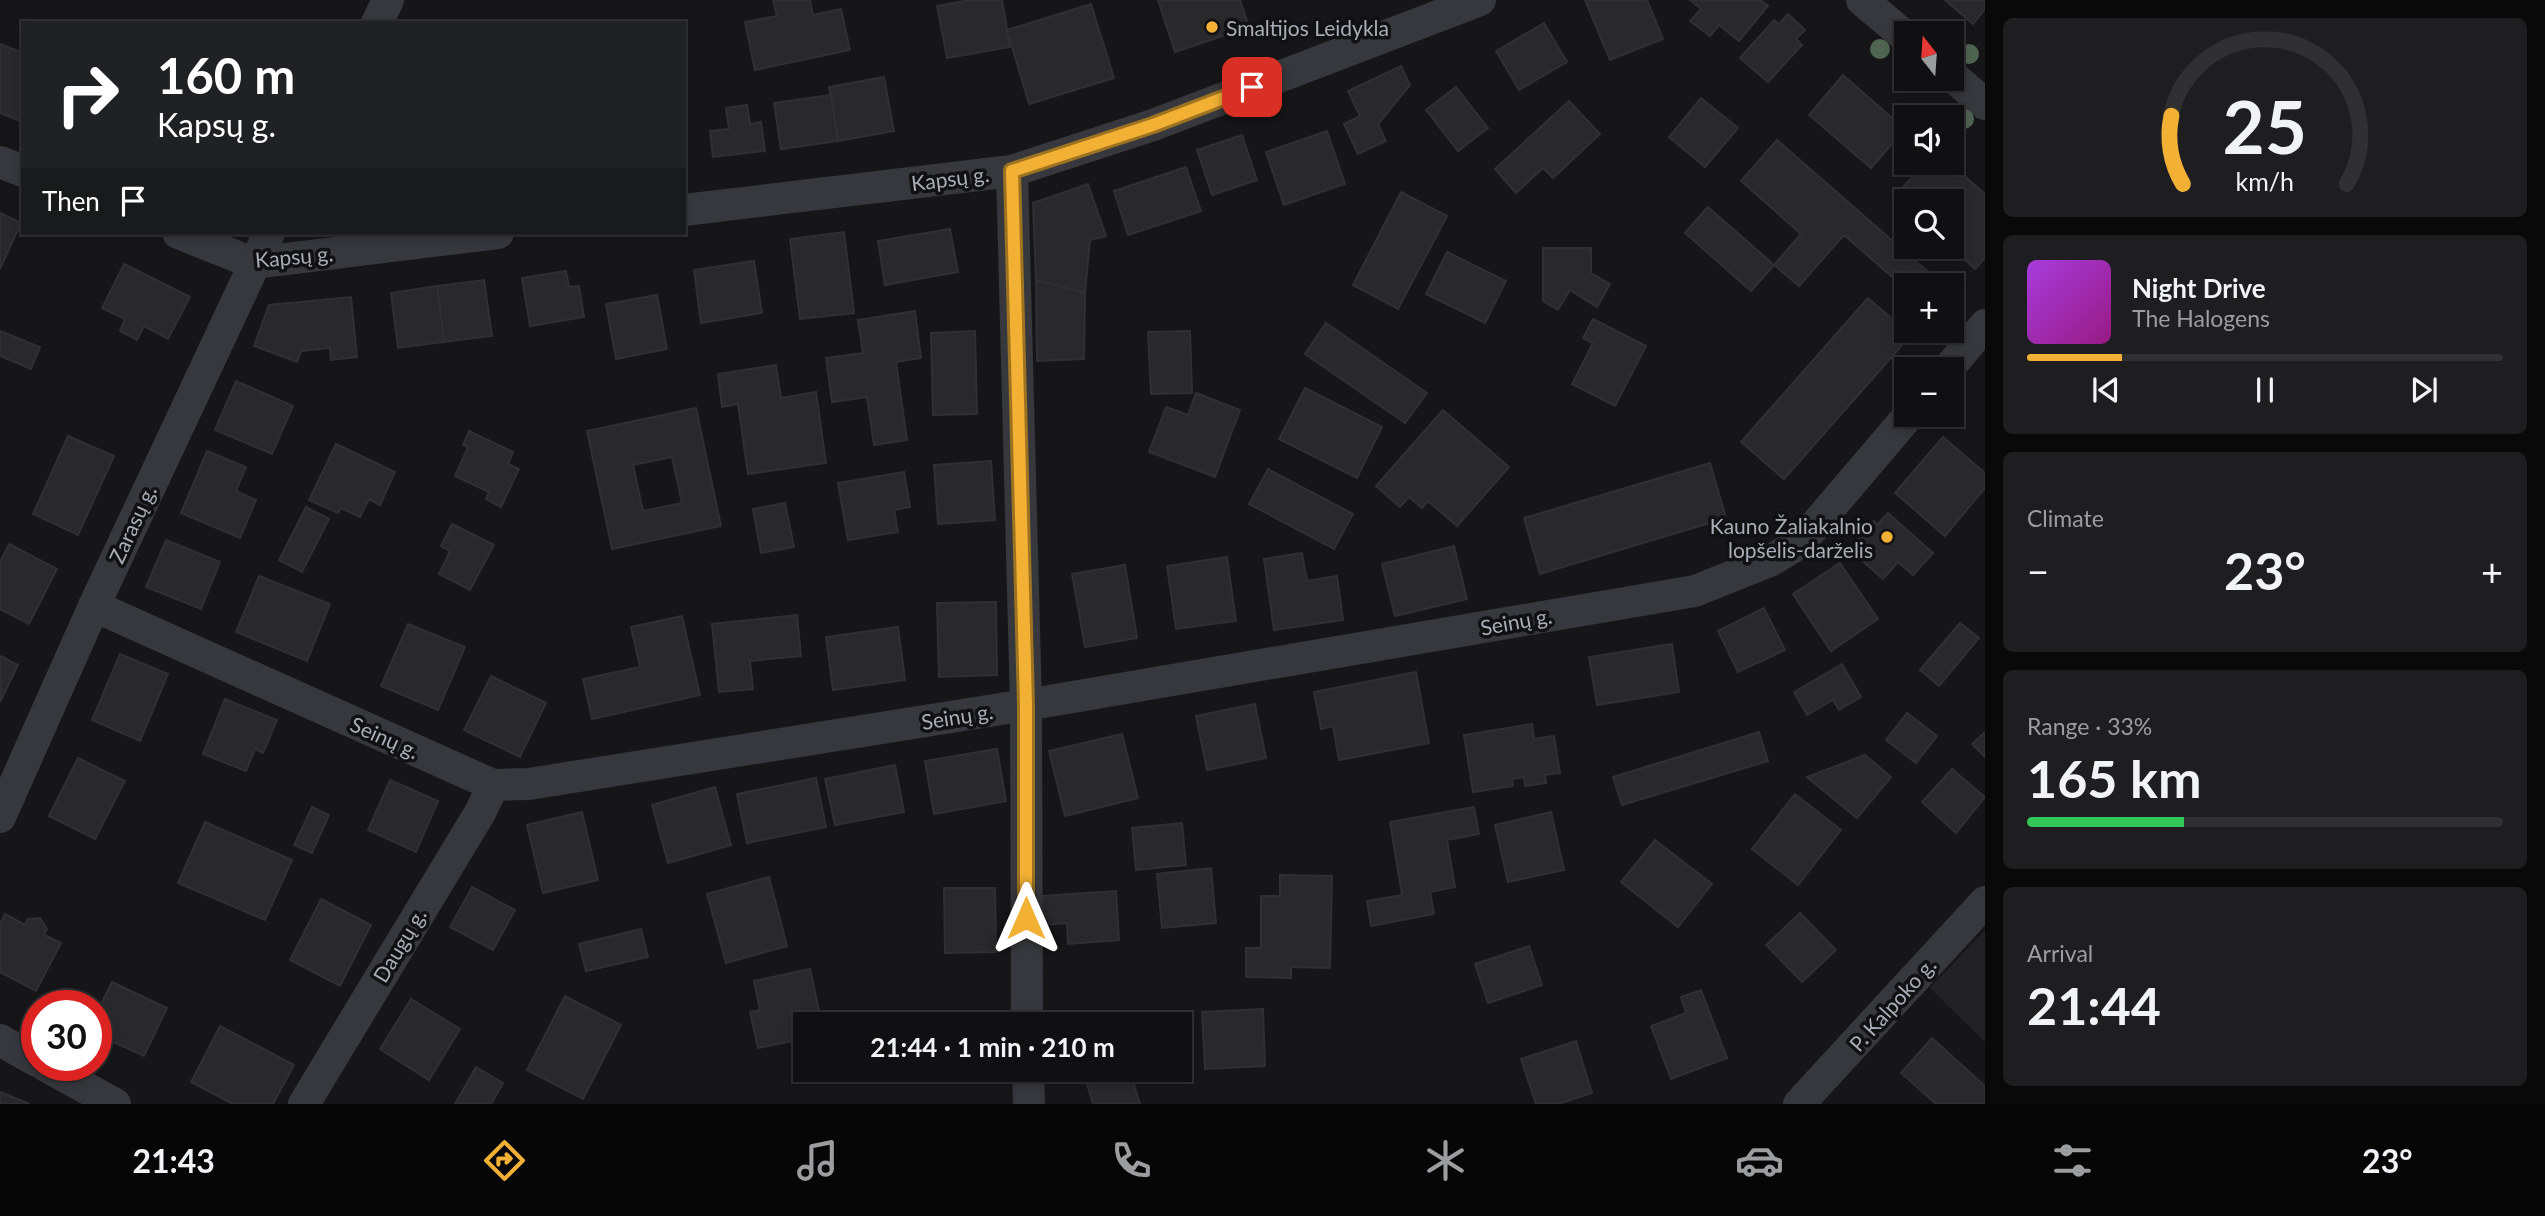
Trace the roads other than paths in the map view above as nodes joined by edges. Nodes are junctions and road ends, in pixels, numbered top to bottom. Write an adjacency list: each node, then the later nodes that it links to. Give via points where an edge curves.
1 (388, 0): 4 (street)
2 (1480, 0): 10 (street, Kapsų g., via 1153,125)
3 (1862, 0): 5 (street)
4 (378, 21)
5 (1894, 27)
6 (1964, 86): 7 (street)
7 (1985, 104)
8 (0, 162): 9 (street)
9 (21, 170)
10 (1012, 171): 11 (street, Kapsų g.); 20 (street)
11 (686, 210)
12 (183, 235): 15 (street, Kapsų g.)
13 (268, 235): 15 (street, Zarasų g.)
14 (482, 235): 15 (street, Kapsų g.)
15 (253, 263): 19 (street, Zarasų g.)
16 (1985, 325): 17 (street)
17 (1958, 357)
18 (1899, 427): 20 (street, Seinų g., via 1801,542 1770,561 1695,591)
19 (94, 607): 21 (street, Seinų g.); 22 (street, Zarasų g.)
20 (1026, 705): 21 (street, Seinų g., via 529,784); 24 (street)
21 (492, 785): 30 (street, Daugų g.)
22 (0, 817)
23 (1985, 902): 32 (street, P. Kalpoko g.)
24 (1027, 1012)
25 (0, 1040): 26 (street)
26 (21, 1052)
27 (74, 1081): 29 (street)
28 (1028, 1082): 31 (street)
29 (116, 1104)
30 (304, 1104)
31 (1029, 1104)
32 (1799, 1104)

